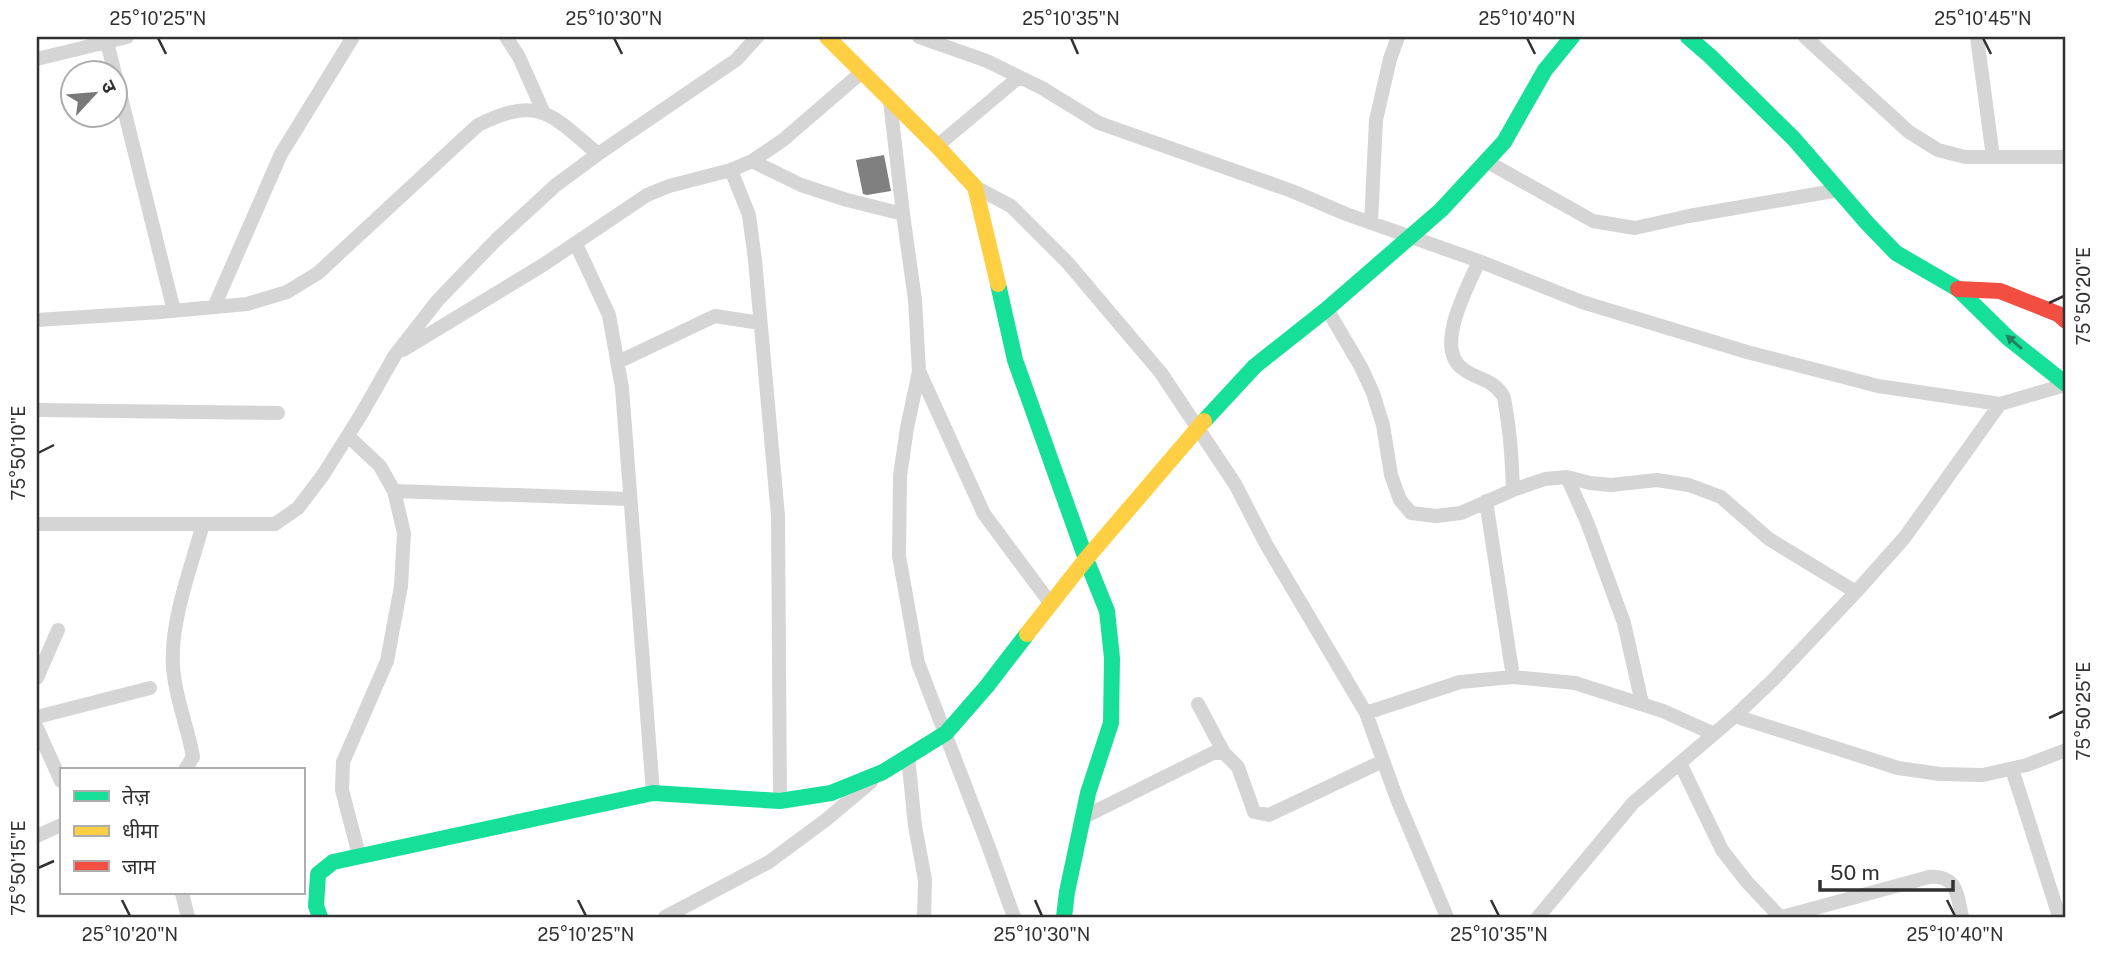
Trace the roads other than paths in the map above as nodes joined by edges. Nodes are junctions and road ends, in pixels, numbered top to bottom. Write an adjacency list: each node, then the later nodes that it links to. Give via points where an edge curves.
1 (127, 37): 12 (street)
2 (353, 37): 35 (street, via 281,154)
3 (506, 37): 18 (street)
4 (757, 37): 21 (street, via 736,60)
5 (830, 37): 15 (street)
6 (919, 37): 16 (street)
7 (1398, 37): 30 (street, via 1376,120)
8 (1572, 37): 25 (street, via 1545,70 1504,142)
9 (1689, 37): 28 (street, via 1794,139)
10 (1805, 37): 22 (street, via 1909,132 1938,150)
11 (1977, 37): 22 (street)
12 (107, 42): 13 (street); 14 (street)
13 (37, 59)
14 (111, 60)
15 (862, 72): 17 (street); 24 (street)
16 (1019, 77): 20 (street); 30 (street, via 1099,122)
17 (890, 101): 20 (street); 29 (street)
18 (543, 111): 21 (street); 35 (street, via 510,111 478,125 318,273 286,292 247,304)
19 (129, 130): 37 (street)
20 (937, 146): 27 (street)
21 (598, 154): 41 (street, via 496,240 439,300)
22 (1993, 157): 23 (street)
23 (2066, 157)
24 (752, 161): 26 (street); 29 (street, via 802,185)
25 (1486, 161): 28 (street, via 1593,220 1635,228); 31 (street, via 1441,210)
26 (731, 170): 32 (street, via 647,195); 40 (street, via 748,215)
27 (975, 187): 48 (street, via 1011,206 1067,262 1161,373); 57 (street, via 1015,360)
28 (1839, 190): 34 (street, via 1896,253)
29 (903, 214): 43 (street)
30 (1371, 223): 31 (street)
31 (1408, 237): 33 (street); 36 (street)
32 (576, 244): 41 (street); 42 (street, via 609,315)
33 (1479, 261): 45 (street, via 1582,302 1747,352 1878,386); 51 (street, via 1450,338 1451,354 1456,364 1487,380 1503,396 1512,440)
34 (1958, 289): 39 (street, via 2000,291); 44 (street, one-way to 34)
35 (214, 307): 37 (street)
36 (1327, 309): 48 (street, via 1255,366); 54 (street, via 1373,393 1399,500 1411,513 1436,516 1461,513)
37 (174, 311): 38 (street)
38 (37, 320)
39 (2066, 321)
40 (760, 323): 42 (street, via 715,316); 82 (street, via 778,516)
41 (396, 355): 49 (street)
42 (618, 362): 53 (street)
43 (919, 372): 59 (street, via 984,514); 70 (street, via 900,476 899,556 918,663)
44 (2065, 385): 45 (street)
45 (2000, 404): 58 (street, via 1905,537)
46 (37, 410): 47 (street)
47 (278, 413)
48 (1198, 428): 57 (street); 66 (street)
49 (348, 436): 52 (street, via 380,466); 56 (street, via 298,508 275,524)
50 (1567, 477): 51 (street); 58 (street, via 1611,485 1657,480 1721,497 1769,539); 65 (street, via 1624,623)
51 (1513, 490): 54 (street)
52 (394, 491): 53 (street); 86 (street, via 404,533 401,586 387,661 344,761 342,790)
53 (630, 499): 81 (street)
54 (1486, 501): 61 (street)
55 (37, 524): 56 (street)
56 (204, 524): 77 (street, via 176,624 173,665 193,757)
57 (1086, 559): 59 (street); 83 (street, via 1107,611 1111,723)
58 (1856, 592): 67 (street)
59 (1051, 604): 70 (street)
60 (58, 630): 62 (street)
61 (1513, 677): 65 (street, via 1575,683); 66 (street, via 1460,682)
62 (37, 678)
63 (150, 688): 68 (street)
64 (1198, 704): 73 (street)
65 (1642, 704): 71 (street)
66 (1366, 713): 75 (street)
67 (1735, 716): 71 (street); 78 (street, via 1898,768 1983,775)
68 (37, 717)
69 (37, 728): 80 (street)
70 (946, 733): 74 (street); 92 (street)
71 (1714, 734): 76 (street)
72 (2066, 750): 78 (street)
73 (1224, 753): 75 (street, via 1238,767 1254,812 1269,816); 83 (street, via 1213,753)
74 (908, 756): 79 (street); 91 (street, via 925,880)
75 (1384, 761): 94 (street)
76 (1680, 762): 95 (street, via 1633,803); 96 (street, via 1722,850)
77 (186, 768)
78 (2012, 769): 98 (street)
79 (883, 772): 82 (street, via 831,793); 90 (street, via 769,862)
80 (60, 779)
81 (653, 793): 82 (street); 86 (street)
82 (780, 801)
83 (1082, 818): 93 (street)
84 (60, 825): 85 (street)
85 (37, 836)
86 (359, 855): 89 (street, via 333,862 318,874)
87 (181, 894): 88 (street)
88 (188, 917)
89 (320, 917)
90 (665, 917)
91 (924, 917)
92 (1014, 917)
93 (1064, 917)
94 (1447, 917)
95 (1538, 917)
96 (1781, 917): 97 (street, via 1940,876 1955,888)
97 (1962, 917)
98 (2062, 917)

